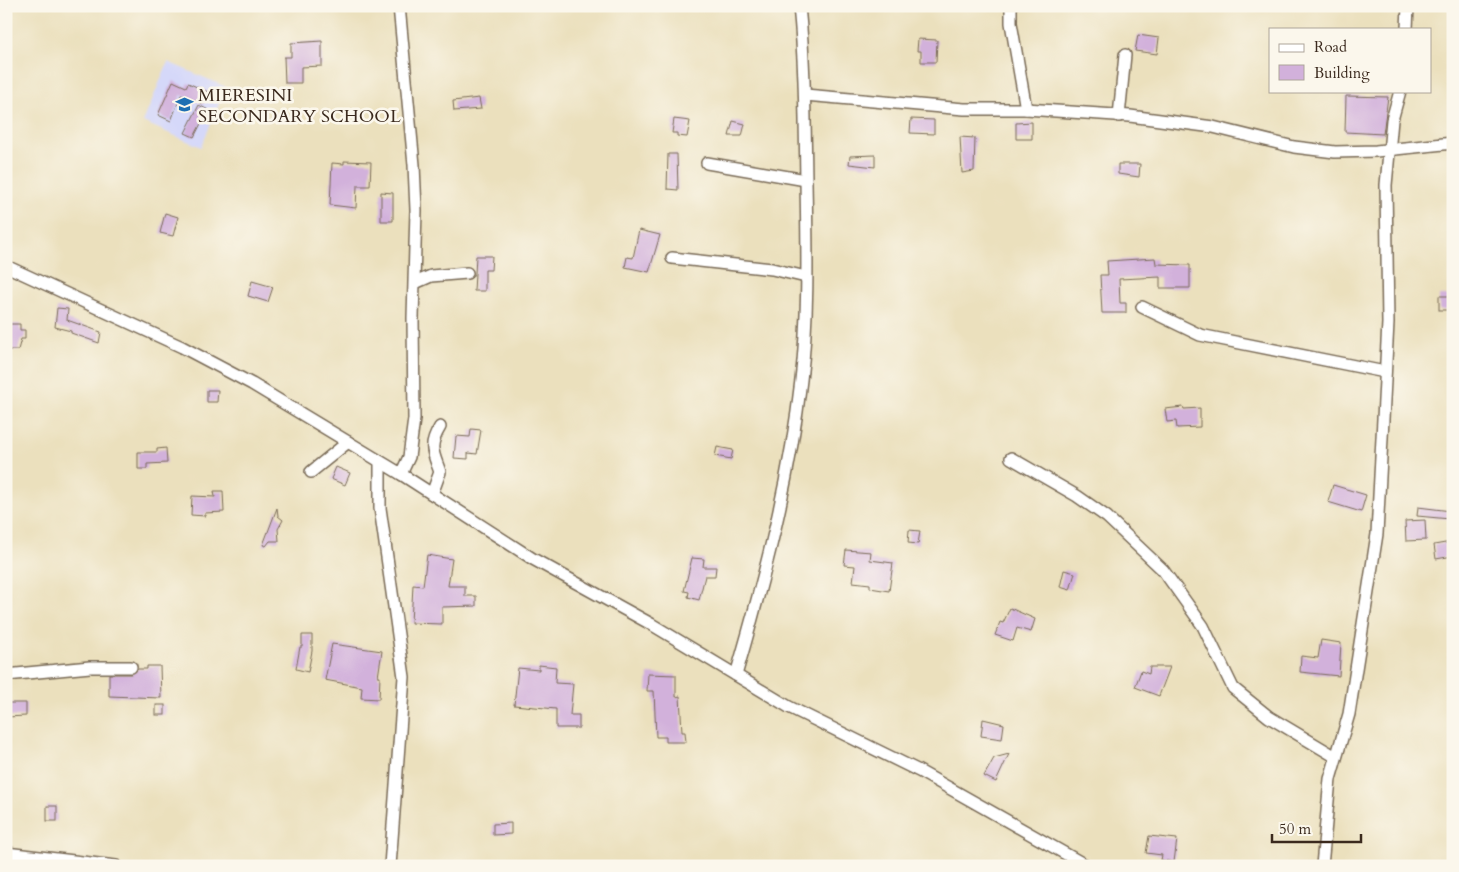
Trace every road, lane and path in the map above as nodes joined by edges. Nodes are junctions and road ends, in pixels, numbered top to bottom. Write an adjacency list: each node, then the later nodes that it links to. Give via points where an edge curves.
1 (399, 6): 19 (street, via 414,165)
2 (799, 6): 8 (street)
3 (1011, 6): 9 (street)
4 (1408, 6): 5 (street)
5 (1407, 28)
6 (1125, 55): 10 (street)
7 (1400, 92): 12 (street, via 1392,120)
8 (805, 95): 9 (street, via 964,109); 14 (street)
9 (1026, 109): 10 (street)
10 (1119, 116): 12 (street, via 1213,127 1315,150)
11 (1453, 143): 12 (street)
12 (1389, 150): 21 (street)
13 (707, 163): 14 (street)
14 (806, 180): 18 (street)
15 (672, 258): 18 (street)
16 (6, 266): 23 (street, via 182,347 252,384)
17 (467, 273): 19 (street, via 431,276)
18 (806, 276): 31 (street, via 801,379 794,430 773,539)
19 (414, 283): 27 (street, via 414,419 409,457)
20 (1142, 307): 21 (street, via 1208,337)
21 (1385, 372): 32 (street, via 1376,534 1349,714)
22 (440, 427): 28 (street, via 432,441 440,472)
23 (348, 442): 25 (street); 26 (street)
24 (1011, 458): 32 (street, via 1107,517 1164,570 1203,626 1233,688 1269,717)
25 (380, 462): 27 (street); 35 (street, via 379,500 404,677)
26 (311, 472)
27 (402, 474): 28 (street)
28 (432, 494): 31 (street, via 533,559)
29 (131, 667): 30 (street, via 90,667)
30 (6, 675)
31 (736, 675): 36 (street, via 789,706 919,771)
32 (1336, 757): 37 (street, via 1327,794)
33 (6, 853): 34 (street)
34 (116, 866)
35 (390, 866)
36 (1087, 866)
37 (1322, 866)

